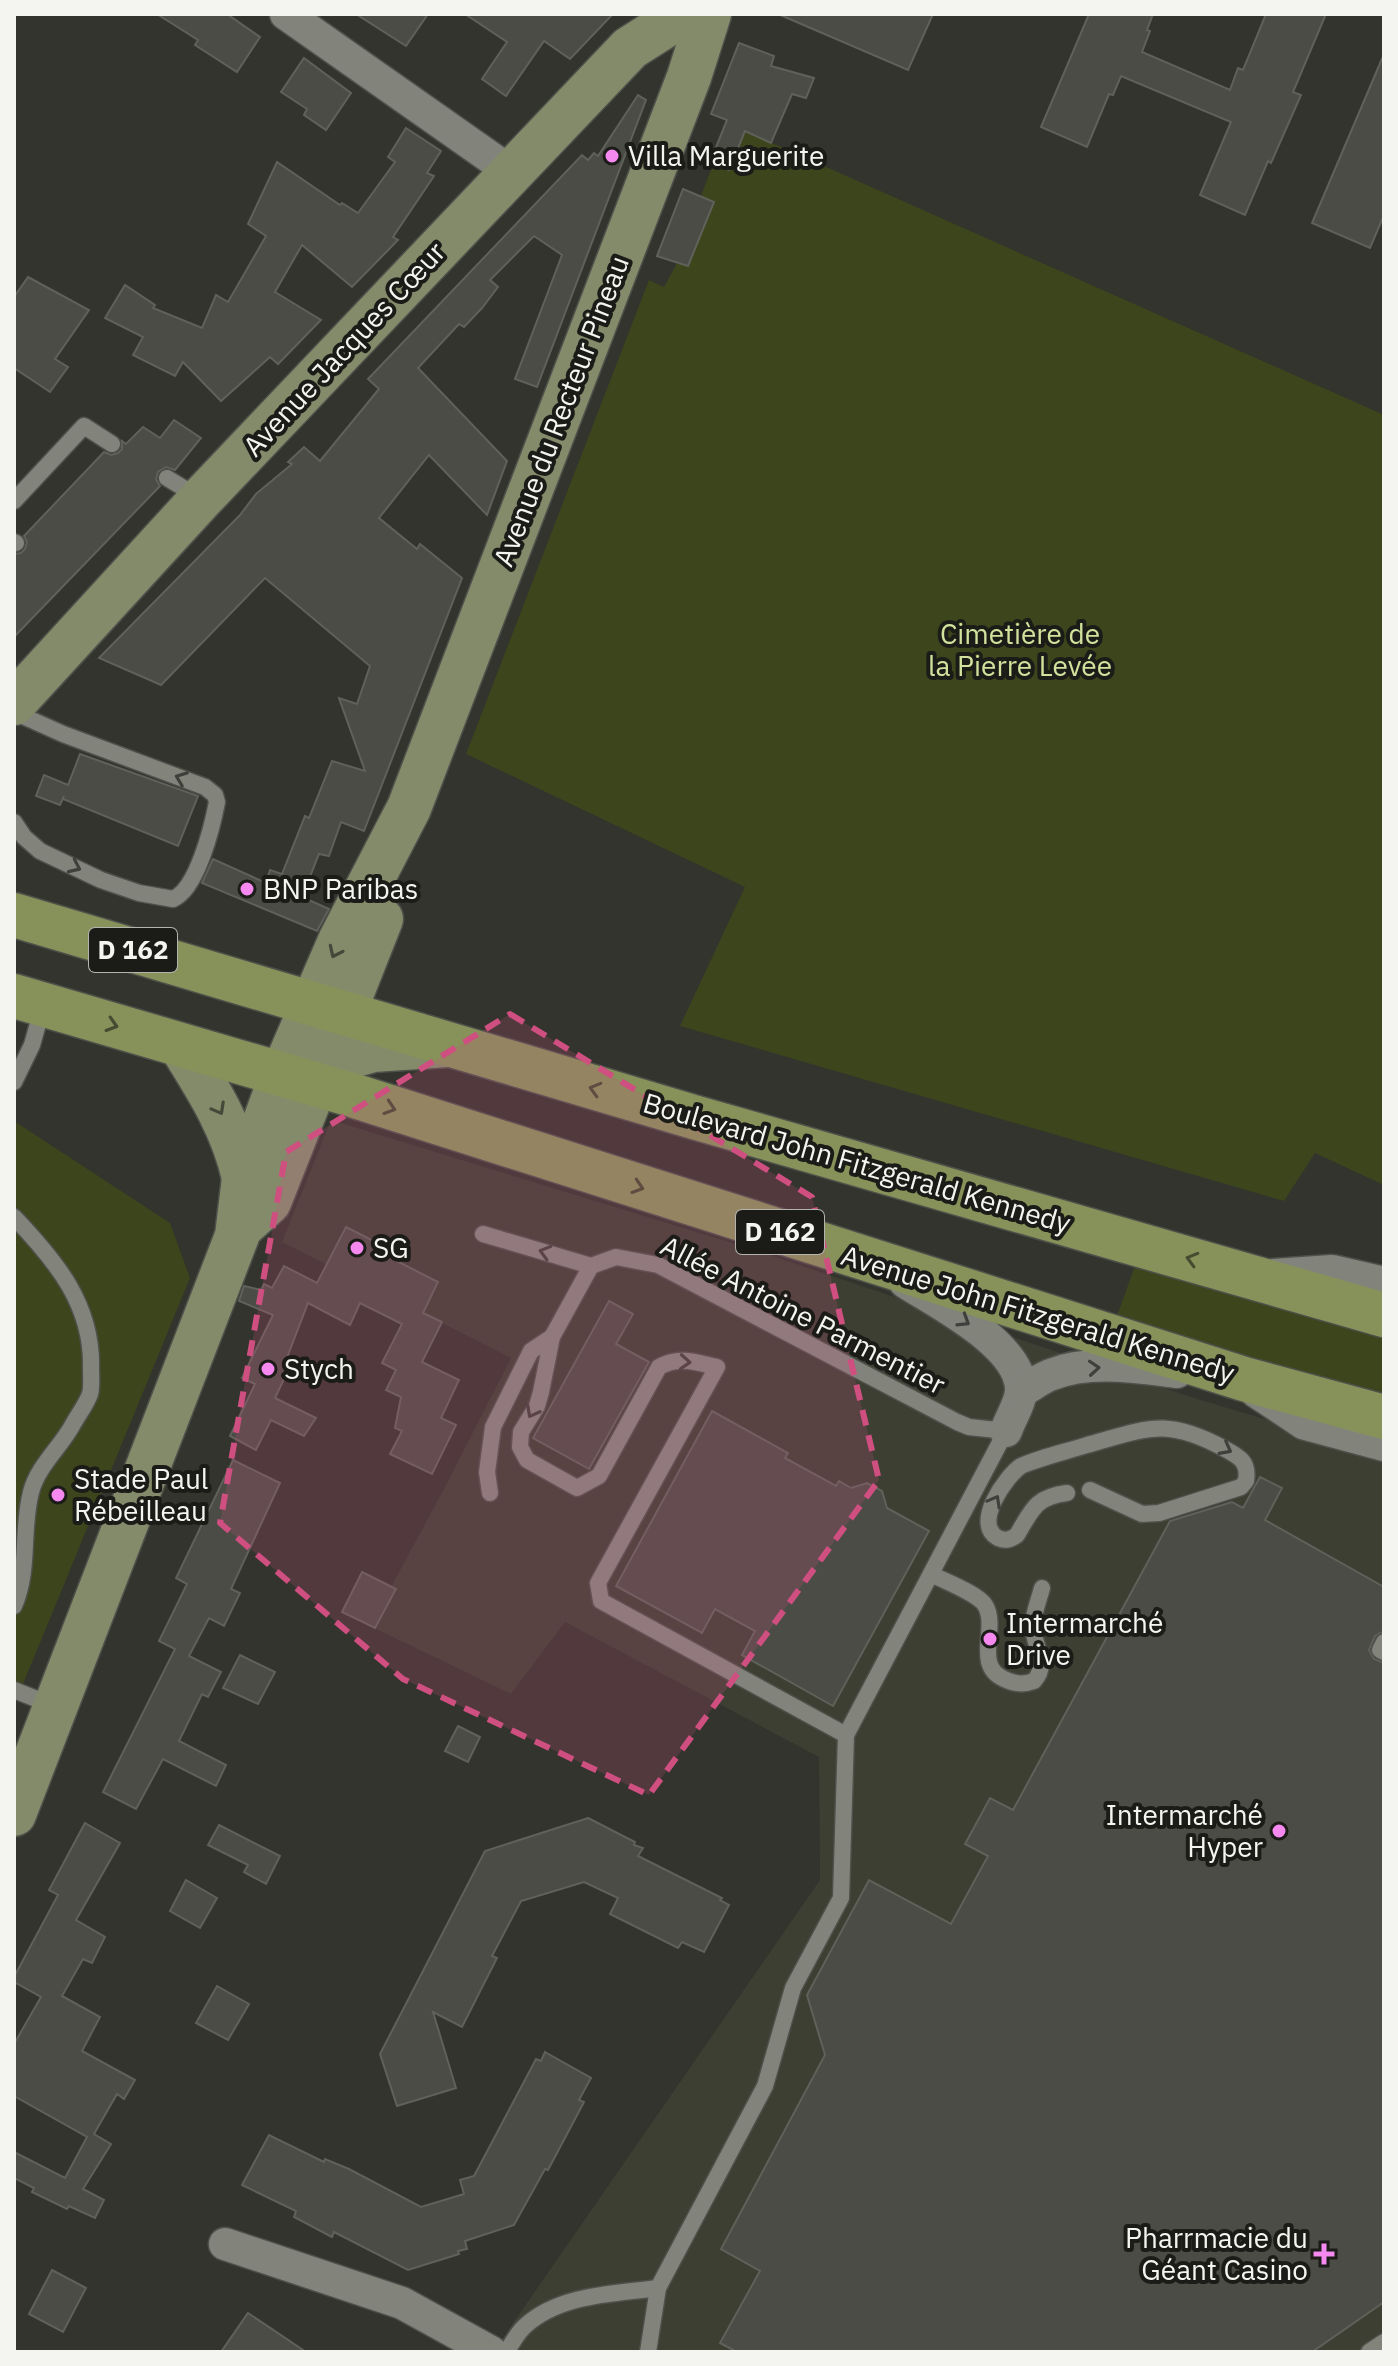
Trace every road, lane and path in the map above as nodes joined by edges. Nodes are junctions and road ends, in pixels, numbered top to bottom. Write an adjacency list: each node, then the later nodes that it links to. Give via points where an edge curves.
1 (286, 14): 6 (street)
2 (690, 14): 4 (main road, Avenue Jacques Cœur, via 630,48)
3 (709, 14): 5 (main road, Avenue du Recteur Pineau)
4 (605, 73): 5 (main road, via 629,65 651,66); 6 (main road, Avenue Jacques Cœur)
5 (689, 77): 14 (main road, Avenue du Recteur Pineau, via 409,808 386,906)
6 (511, 172): 9 (main road, Avenue Jacques Cœur, via 184,489)
7 (112, 444): 8 (lane, via 84,426)
8 (14, 501)
9 (14, 703)
10 (14, 712): 11 (lane, one-way to 10, via 40,851 101,880 173,899 195,877 217,802 205,787)
11 (14, 822)
12 (14, 915): 14 (main road, D 162)
13 (29, 1000): 16 (main road, D 162, one-way to 16); 18 (lane, via 32,1045)
14 (328, 1008): 15 (main road, D 162); 17 (main road, Avenue du Recteur Pineau)
15 (447, 1045): 17 (main road, via 373,1050); 25 (main road, Boulevard John Fitzgerald Kennedy / D 162, one-way to 15)
16 (181, 1046): 17 (main road, D 162); 19 (main road, one-way to 19, via 224,1118)
17 (307, 1074): 19 (main road, Avenue du Recteur Pineau); 21 (main road, Avenue du Recteur Pineau, via 269,1202); 23 (main road, Avenue John Fitzgerald Kennedy / D 162, one-way to 23)
18 (14, 1082)
19 (244, 1178): 21 (main road, Avenue du Recteur Pineau)
20 (14, 1217): 39 (lane, via 72,1286 92,1346 90,1392 64,1441 39,1471 31,1493 25,1567)
21 (239, 1229): 43 (main road, Avenue du Recteur Pineau)
22 (483, 1234): 24 (lane, Allée Antoine Parmentier, one-way to 22)
23 (876, 1262): 29 (main road, Avenue John Fitzgerald Kennedy / D 162); 30 (street, one-way to 30, via 988,1335 1016,1369)
24 (591, 1266): 28 (lane); 32 (lane, Allée Antoine Parmentier, via 616,1257 658,1265 957,1422)
25 (1267, 1280): 26 (street, via 1332,1275); 27 (main road, D 162)
26 (1384, 1287)
27 (1384, 1315)
28 (552, 1337): 35 (lane, via 531,1351 493,1427); 44 (lane, one-way to 44, via 537,1406 521,1432 520,1447 527,1460 577,1488 599,1476 659,1367 672,1360 717,1367 598,1583 601,1601)
29 (1244, 1379): 30 (street, one-way to 29, via 1070,1369 1121,1366); 31 (main road, Avenue John Fitzgerald Kennedy / D 162); 33 (street, via 1306,1420)
30 (1022, 1391): 32 (street)
31 (1384, 1417)
32 (1006, 1431): 37 (lane)
33 (1384, 1441)
34 (1090, 1490): 36 (lane, one-way to 34, via 1039,1501 1011,1539 999,1538 990,1529 988,1514 1012,1471 1146,1428 1198,1434 1246,1465 1241,1487 1152,1514)
35 (490, 1493)
36 (1067, 1493)
37 (931, 1574): 38 (lane, via 984,1604 992,1669 1021,1684 1034,1681 1040,1671 1033,1626); 44 (lane)
38 (1042, 1588)
39 (14, 1606)
40 (1384, 1642): 41 (lane)
41 (1384, 1652)
42 (14, 1690): 43 (lane)
43 (55, 1706): 45 (main road, Avenue du Recteur Pineau)
44 (846, 1735): 47 (lane, via 841,1898 793,1988 765,2086)
45 (14, 1814)
46 (225, 2244): 49 (street, via 402,2303)
47 (658, 2288): 50 (lane, via 574,2300 524,2327); 51 (lane)
48 (1384, 2342): 52 (lane)
49 (491, 2352)
50 (506, 2352)
51 (648, 2352)
52 (1369, 2352)

